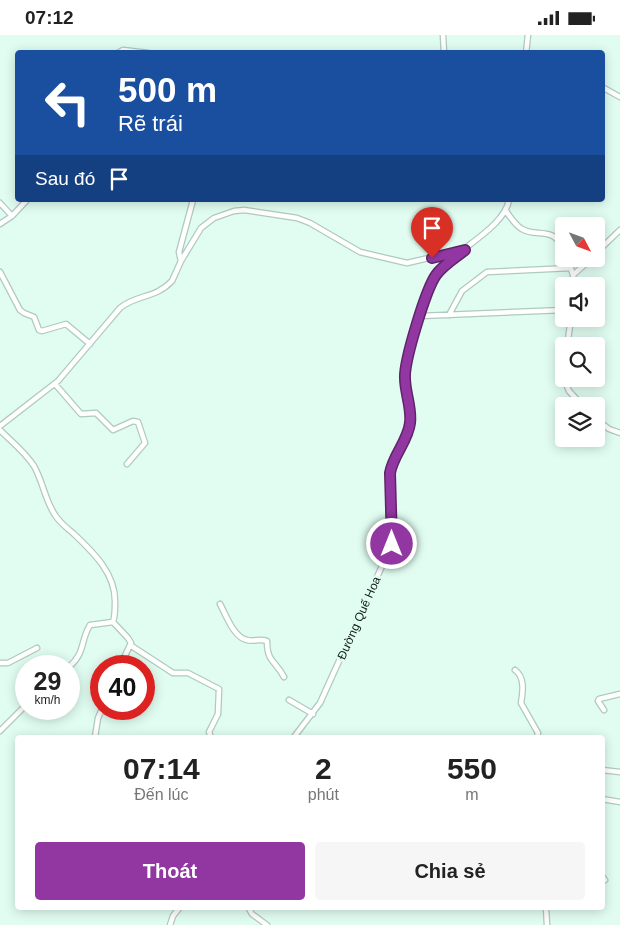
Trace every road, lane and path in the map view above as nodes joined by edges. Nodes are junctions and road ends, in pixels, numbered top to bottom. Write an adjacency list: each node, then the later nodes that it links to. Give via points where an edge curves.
1 (443, 35): 3 (street)
2 (528, 35): 4 (street)
3 (444, 50)
4 (526, 50)
5 (605, 89): 6 (street)
6 (620, 97)
7 (25, 202): 12 (street)
8 (192, 202): 20 (street, via 179,252)
9 (508, 202): 11 (street, Đường Quế Hoa)
10 (0, 203): 12 (street)
11 (506, 211): 16 (street, via 522,229); 19 (street, Đường Quế Hoa)
12 (12, 216): 13 (street)
13 (0, 224)
14 (620, 230): 17 (street)
15 (620, 237): 17 (street)
16 (555, 239)
17 (610, 239): 18 (street)
18 (605, 244)
19 (465, 250): 20 (street, via 407,263 360,252 297,218 244,210 224,214 207,223); 27 (street, Đường Quế Hoa, via 436,276)
20 (181, 261): 28 (street, via 168,285 155,294 125,304)
21 (582, 267): 24 (street)
22 (571, 268): 24 (street); 26 (street, via 487,272 462,291)
23 (0, 272): 28 (street, via 20,310 34,317 39,330 66,324)
24 (573, 275)
25 (555, 310): 26 (street)
26 (449, 315): 27 (street)
27 (420, 316): 49 (street, Đường Quế Hoa, via 405,373 410,425 390,473 392,544)
28 (90, 344): 29 (street)
29 (55, 384): 32 (street); 36 (street, via 81,414 96,413 113,430 138,421 145,443)
30 (567, 387): 31 (street)
31 (574, 397)
32 (0, 426)
33 (605, 426): 35 (street)
34 (0, 431): 38 (street, via 33,465 55,516 92,552 110,577 115,598)
35 (620, 433)
36 (127, 464)
37 (220, 604): 45 (street, via 242,639 267,641 270,659)
38 (113, 622): 39 (street); 41 (street, via 90,625)
39 (130, 645): 42 (street); 54 (street, via 173,673 188,673 219,689 218,714)
40 (37, 648): 43 (street, via 8,663)
41 (79, 655)
42 (125, 655)
43 (0, 663)
44 (515, 670): 56 (street, via 522,680 524,693 521,703)
45 (284, 677)
46 (620, 694): 48 (street, via 599,699)
47 (290, 700): 49 (street)
48 (604, 710)
49 (313, 714): 55 (street, Đường Quế Hoa)
50 (15, 716): 52 (street)
51 (98, 720): 53 (street)
52 (0, 731)
53 (95, 735)
54 (210, 735)
55 (296, 735)
56 (538, 735)
57 (605, 770): 58 (street)
58 (620, 773)
59 (605, 800): 60 (street)
60 (620, 802)
61 (178, 910): 64 (street)
62 (250, 910): 65 (street)
63 (546, 910): 66 (street)
64 (170, 925)
65 (267, 925)
66 (547, 925)

